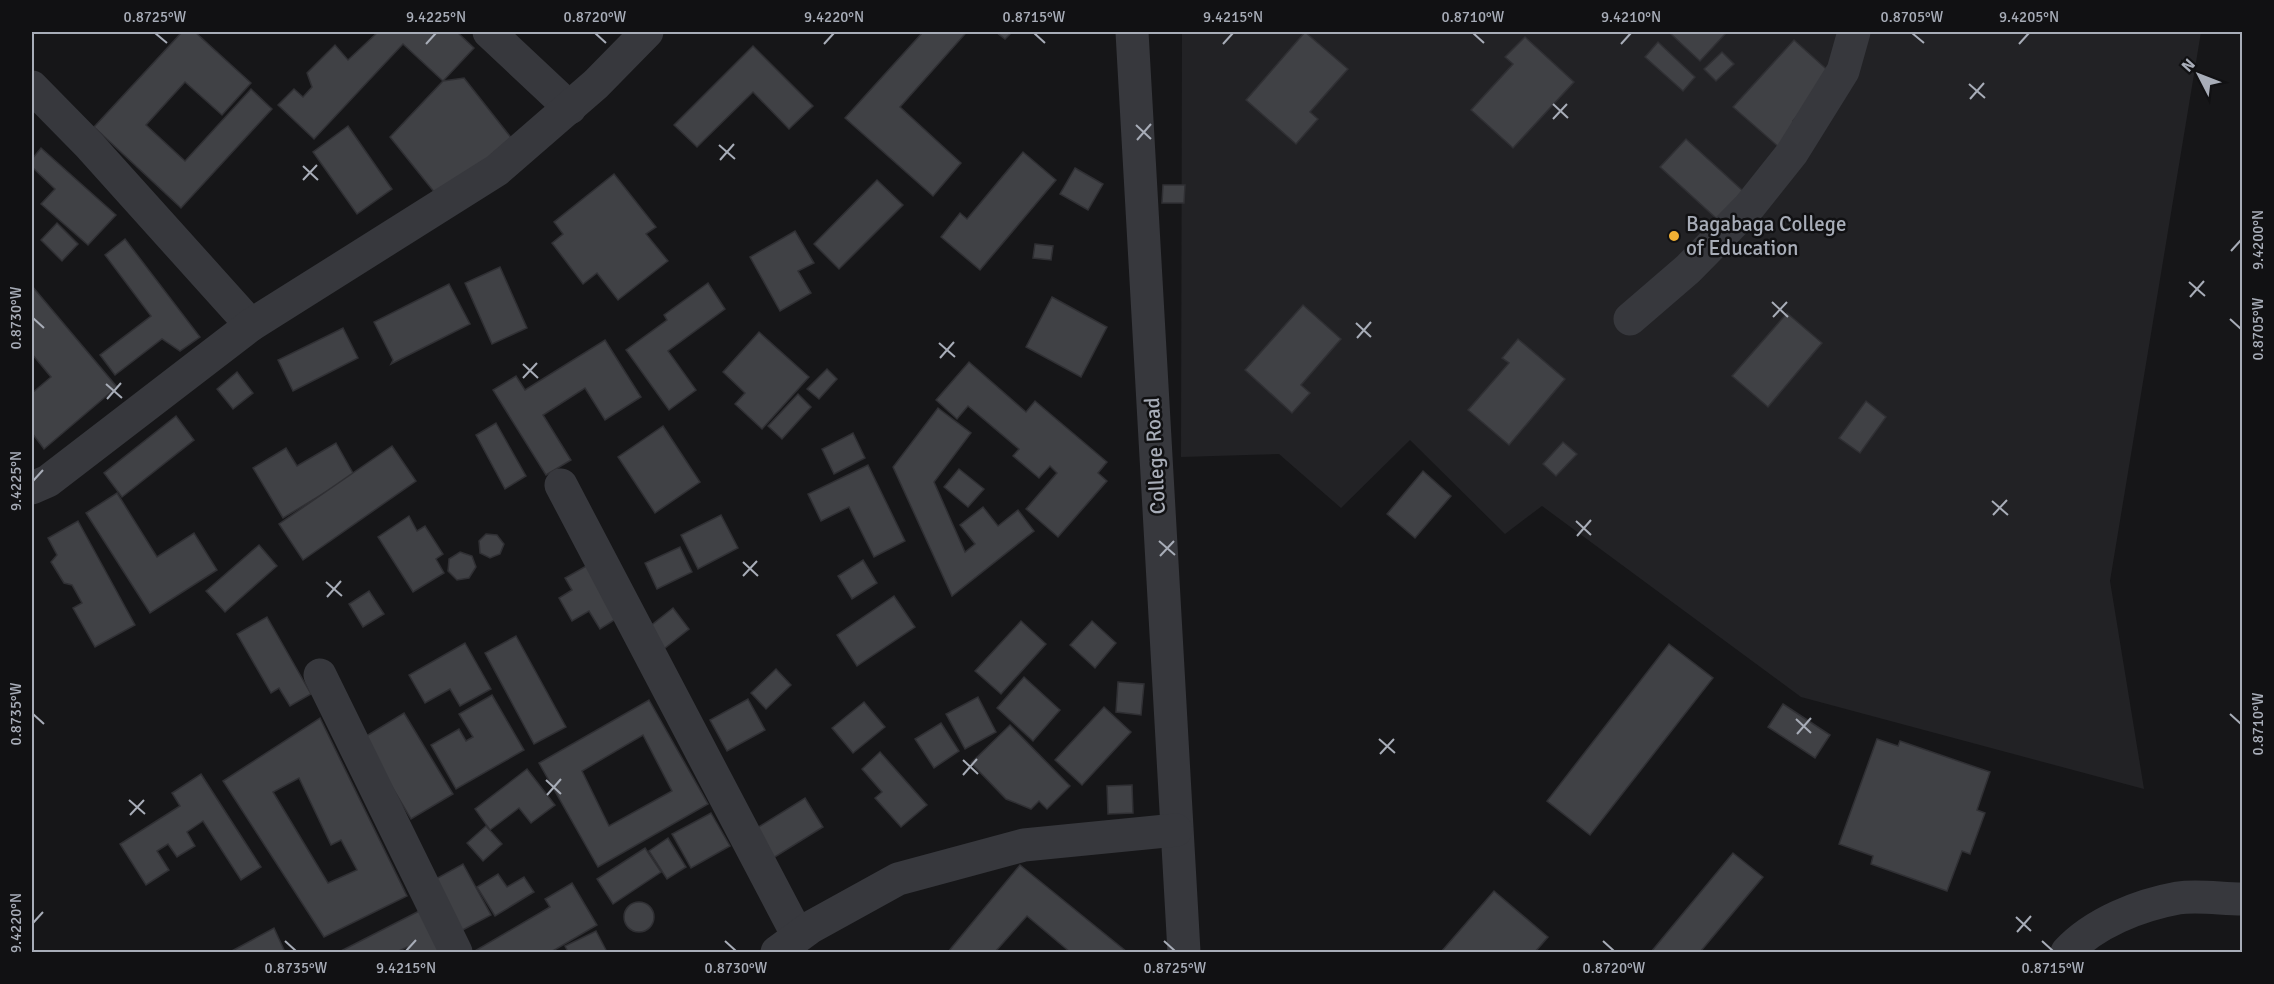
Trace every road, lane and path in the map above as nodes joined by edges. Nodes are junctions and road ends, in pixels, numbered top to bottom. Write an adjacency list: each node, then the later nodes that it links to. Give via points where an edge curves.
1 (489, 32): 6 (street)
2 (647, 32): 6 (street)
3 (1132, 32): 12 (street, College Road)
4 (1854, 32): 7 (street, via 1843,71 1792,153 1749,207 1688,269)
5 (32, 87): 8 (street)
6 (570, 108): 8 (street, via 497,170)
7 (1630, 319)
8 (251, 325): 10 (street, via 48,481)
9 (561, 485): 14 (street)
10 (32, 488)
11 (320, 675): 15 (street)
12 (1176, 830): 14 (street, via 1024,845 898,879); 16 (street, College Road)
13 (2242, 899): 17 (street, via 2180,898 2146,906 2104,923)
14 (788, 944)
15 (456, 952)
16 (1184, 952)
17 (2067, 952)

